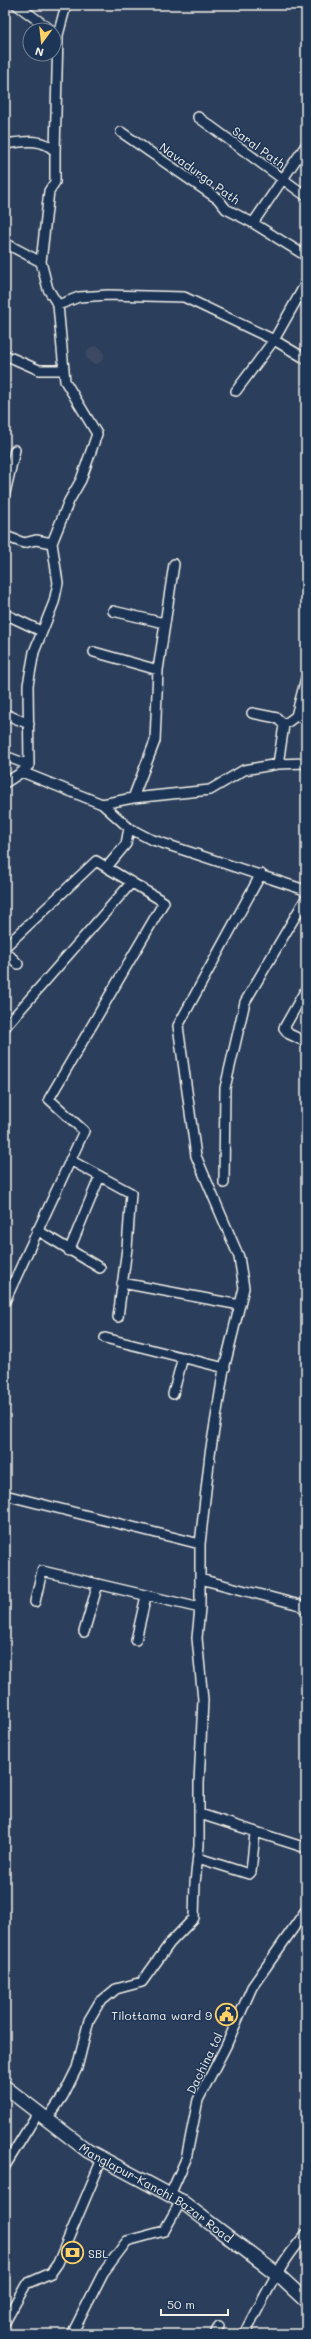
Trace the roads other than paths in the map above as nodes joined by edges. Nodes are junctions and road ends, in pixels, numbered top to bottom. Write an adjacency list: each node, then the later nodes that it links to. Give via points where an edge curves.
1 (17, 5): 3 (street)
2 (66, 5): 4 (street)
3 (39, 22)
4 (59, 22)
5 (54, 62): 10 (street)
6 (198, 117): 11 (street, Saral Path)
7 (121, 132): 13 (street, Navadurga Path, via 218,200 226,209)
8 (5, 144): 10 (street, via 32,141 49,144)
9 (306, 145): 11 (street)
10 (55, 151): 16 (street, via 55,182 50,191)
11 (284, 180): 12 (street, Saral Path); 13 (street)
12 (306, 196)
13 (253, 223): 15 (street, Navadurga Path)
14 (5, 243): 16 (street)
15 (306, 256)
16 (41, 262): 18 (street, via 48,289)
17 (306, 283): 19 (street)
18 (58, 305): 19 (street, via 79,297 184,297); 22 (street)
19 (274, 340): 21 (street); 23 (street)
20 (5, 355): 22 (street, via 39,370)
21 (306, 359)
22 (64, 370): 27 (street, via 65,381 71,394 97,434 81,480 69,501)
23 (236, 390)
24 (16, 450): 25 (street)
25 (5, 493)
26 (5, 536): 27 (street, via 24,542 36,540)
27 (52, 543): 32 (street, via 58,583 54,602)
28 (174, 564): 31 (street)
29 (113, 611): 31 (street)
30 (5, 614): 32 (street)
31 (164, 623): 34 (street)
32 (42, 631): 40 (street, via 34,652 28,685)
33 (94, 652): 34 (street)
34 (158, 670): 48 (street, via 155,741)
35 (306, 678): 38 (street)
36 (5, 714): 40 (street)
37 (252, 714): 41 (street, via 277,718)
38 (296, 716): 39 (street); 41 (street)
39 (306, 718)
40 (29, 724): 45 (street)
41 (284, 725): 44 (street)
42 (5, 756): 45 (street)
43 (306, 763): 44 (street)
44 (278, 764): 48 (street, via 244,770 210,790)
45 (30, 765): 46 (street)
46 (22, 772): 47 (street); 49 (street)
47 (5, 783)
48 (133, 798): 49 (street)
49 (102, 804): 50 (street)
50 (129, 828): 51 (street, via 126,844); 52 (street, via 150,839)
51 (107, 867): 53 (street); 56 (street, via 96,860)
52 (261, 874): 54 (street, via 302,889); 71 (street, via 178,1026 196,1156 239,1257 244,1288)
53 (132, 882): 60 (street); 62 (street, via 164,902 49,1099 84,1131)
54 (306, 893)
55 (306, 898): 64 (street, via 245,1002 225,1088)
56 (5, 946)
57 (5, 951): 58 (street)
58 (18, 964)
59 (306, 989): 61 (street, via 284,1028 289,1034)
60 (5, 1027)
61 (306, 1042)
62 (70, 1160): 63 (street); 65 (street)
63 (100, 1176): 66 (street); 68 (street, via 131,1193)
64 (224, 1183)
65 (37, 1230): 66 (street); 69 (street)
66 (69, 1251): 67 (street)
67 (100, 1268)
68 (122, 1283): 71 (street); 72 (street)
69 (8, 1287): 70 (street)
70 (5, 1301)
71 (240, 1305): 75 (street)
72 (118, 1317)
73 (106, 1338): 74 (street)
74 (183, 1357): 75 (street); 76 (street)
75 (225, 1368): 78 (street, via 210,1454)
76 (173, 1394)
77 (5, 1494): 78 (street)
78 (200, 1544): 79 (street)
79 (200, 1579): 83 (street); 84 (street, via 300,1605)
80 (98, 1584): 81 (street); 82 (street, via 42,1571); 85 (street)
81 (146, 1596): 83 (street); 86 (street)
82 (35, 1602)
83 (200, 1608): 87 (street, via 198,1638 203,1700)
84 (306, 1610)
85 (84, 1632)
86 (136, 1640)
87 (200, 1814): 88 (street); 90 (street)
88 (255, 1833): 89 (street); 90 (street, via 251,1872 248,1874)
89 (306, 1848)
90 (198, 1858): 93 (street, via 194,1883 194,1918 170,1943 142,1982 116,1989 99,2003 89,2020 77,2068 63,2096)
91 (306, 1910): 96 (street, Dachina tol, via 252,1987 198,2100)
92 (5, 2087): 93 (street, Manglapur-Kanchi Bazar Road)
93 (44, 2115): 94 (street, Manglapur-Kanchi Bazar Road); 95 (street)
94 (102, 2159): 96 (street, Manglapur-Kanchi Bazar Road); 100 (street, via 58,2263 51,2273 26,2284)
95 (5, 2166)
96 (175, 2198): 98 (street, Manglapur-Kanchi Bazar Road); 101 (street, Dachina tol, via 164,2232 127,2242 103,2273)
97 (306, 2234): 98 (street)
98 (276, 2274): 99 (street, Manglapur-Kanchi Bazar Road); 102 (street)
99 (306, 2301)
100 (5, 2322)
101 (72, 2334)
102 (245, 2334)

